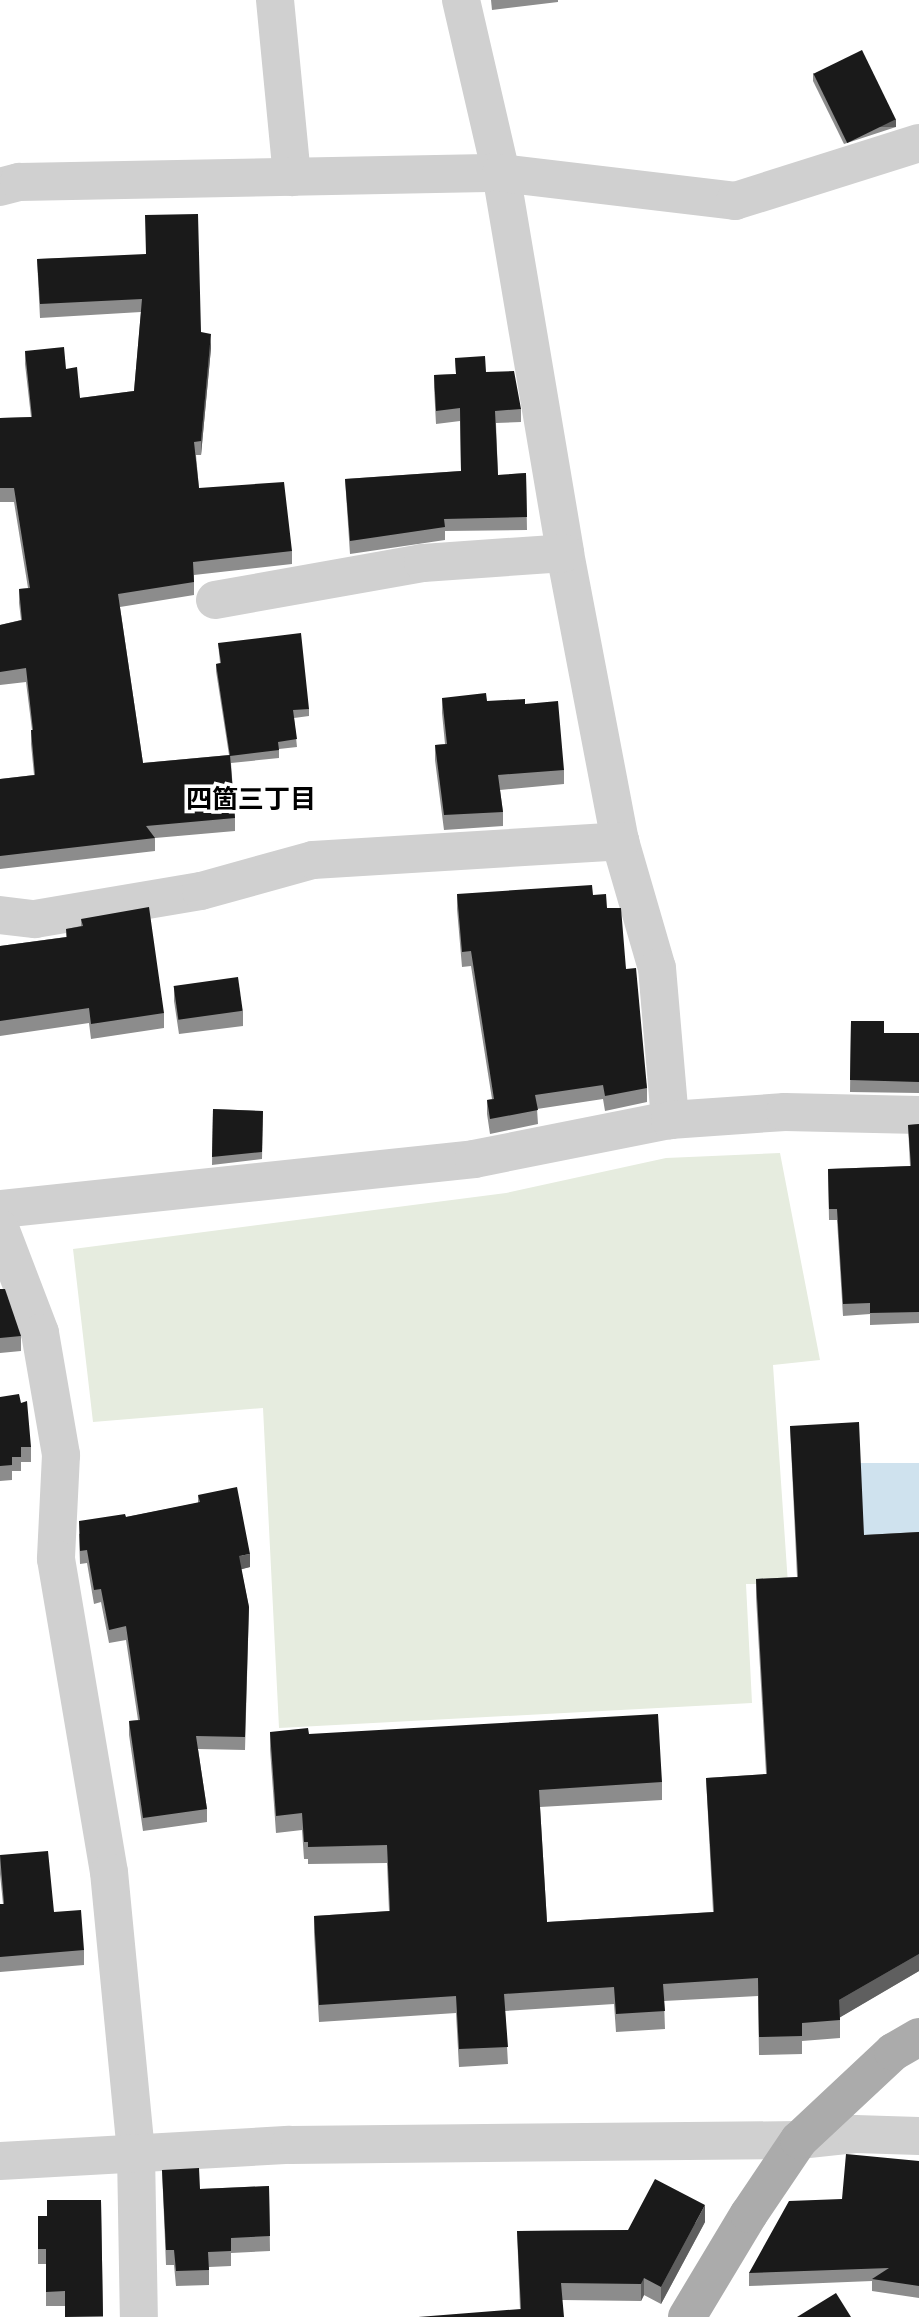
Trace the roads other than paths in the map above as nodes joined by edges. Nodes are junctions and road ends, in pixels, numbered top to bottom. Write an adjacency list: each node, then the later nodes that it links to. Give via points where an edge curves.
1 (275, 0): 5 (street)
2 (461, 0): 4 (street)
3 (919, 143): 4 (street, via 735,201)
4 (501, 173): 5 (street); 7 (street)
5 (292, 177): 6 (street, via 19,182)
6 (0, 187)
7 (565, 553): 8 (street, via 423,563); 9 (street)
8 (215, 600)
9 (620, 841): 10 (street, via 313,860 201,891 35,919); 12 (street, via 657,968)
10 (0, 915)
11 (919, 1115): 12 (street, via 785,1112)
12 (670, 1120): 13 (street, via 474,1158)
13 (0, 1209)
14 (4, 1251): 18 (street, via 40,1334 61,1455 56,1559 109,1872)
15 (919, 2037): 17 (main road, via 893,2052)
16 (919, 2136): 17 (street, via 855,2134)
17 (799, 2140): 18 (street, via 290,2145); 21 (main road)
18 (136, 2153): 19 (street); 20 (street)
19 (0, 2161)
20 (139, 2317)
21 (687, 2317)

